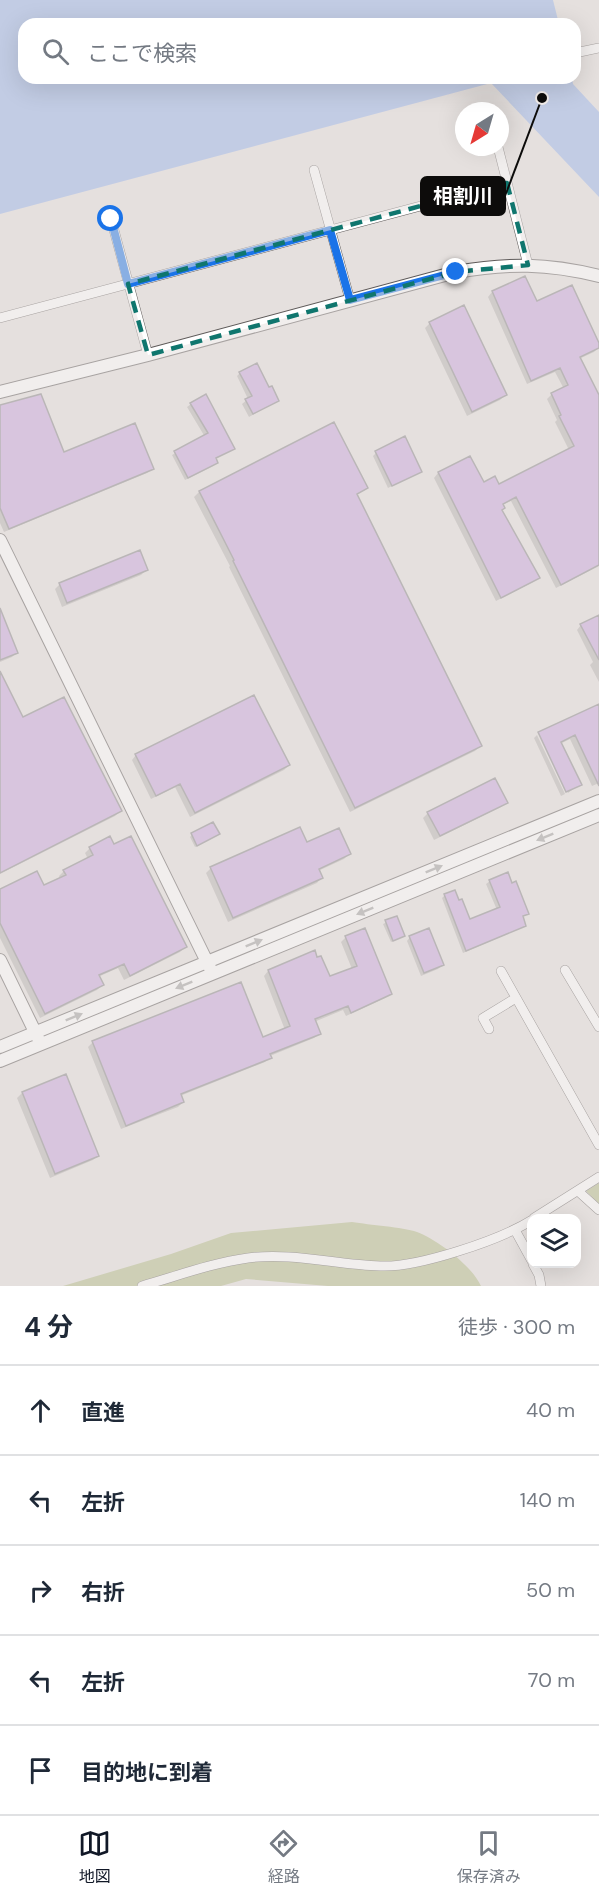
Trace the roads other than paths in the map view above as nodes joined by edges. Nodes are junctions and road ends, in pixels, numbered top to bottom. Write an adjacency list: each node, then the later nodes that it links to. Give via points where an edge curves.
1 (599, 48): 2 (street)
2 (581, 52)
3 (500, 156): 5 (street)
4 (314, 170): 7 (street)
5 (507, 183): 7 (street); 8 (street)
6 (111, 219): 10 (street)
7 (330, 230): 10 (street); 11 (street)
8 (528, 265): 9 (street); 11 (street, via 456,272)
9 (599, 276)
10 (128, 284): 12 (street); 13 (street)
11 (350, 300): 13 (street)
12 (0, 318)
13 (148, 355): 14 (street)
14 (0, 392)
15 (0, 540): 19 (street)
16 (599, 801): 19 (street, one-way to 16)
17 (599, 815): 19 (street, one-way to 19)
18 (0, 960): 25 (street)
19 (210, 968): 25 (street, one-way to 19); 26 (street, one-way to 26)
20 (566, 970): 23 (street)
21 (501, 971): 22 (street)
22 (516, 998): 24 (street, via 483,1018); 29 (street)
23 (599, 1027)
24 (489, 1029)
25 (35, 1033): 26 (street); 27 (street)
26 (41, 1045): 28 (street)
27 (0, 1047)
28 (0, 1061)
29 (599, 1145)
30 (599, 1177): 31 (street)
31 (578, 1191): 32 (street); 33 (street)
32 (599, 1210)
33 (541, 1214)
34 (527, 1223): 35 (street)
35 (515, 1230): 36 (street); 38 (street, via 408,1265 249,1258)
36 (527, 1253)
37 (535, 1268): 39 (street)
38 (142, 1286)
39 (541, 1286)

